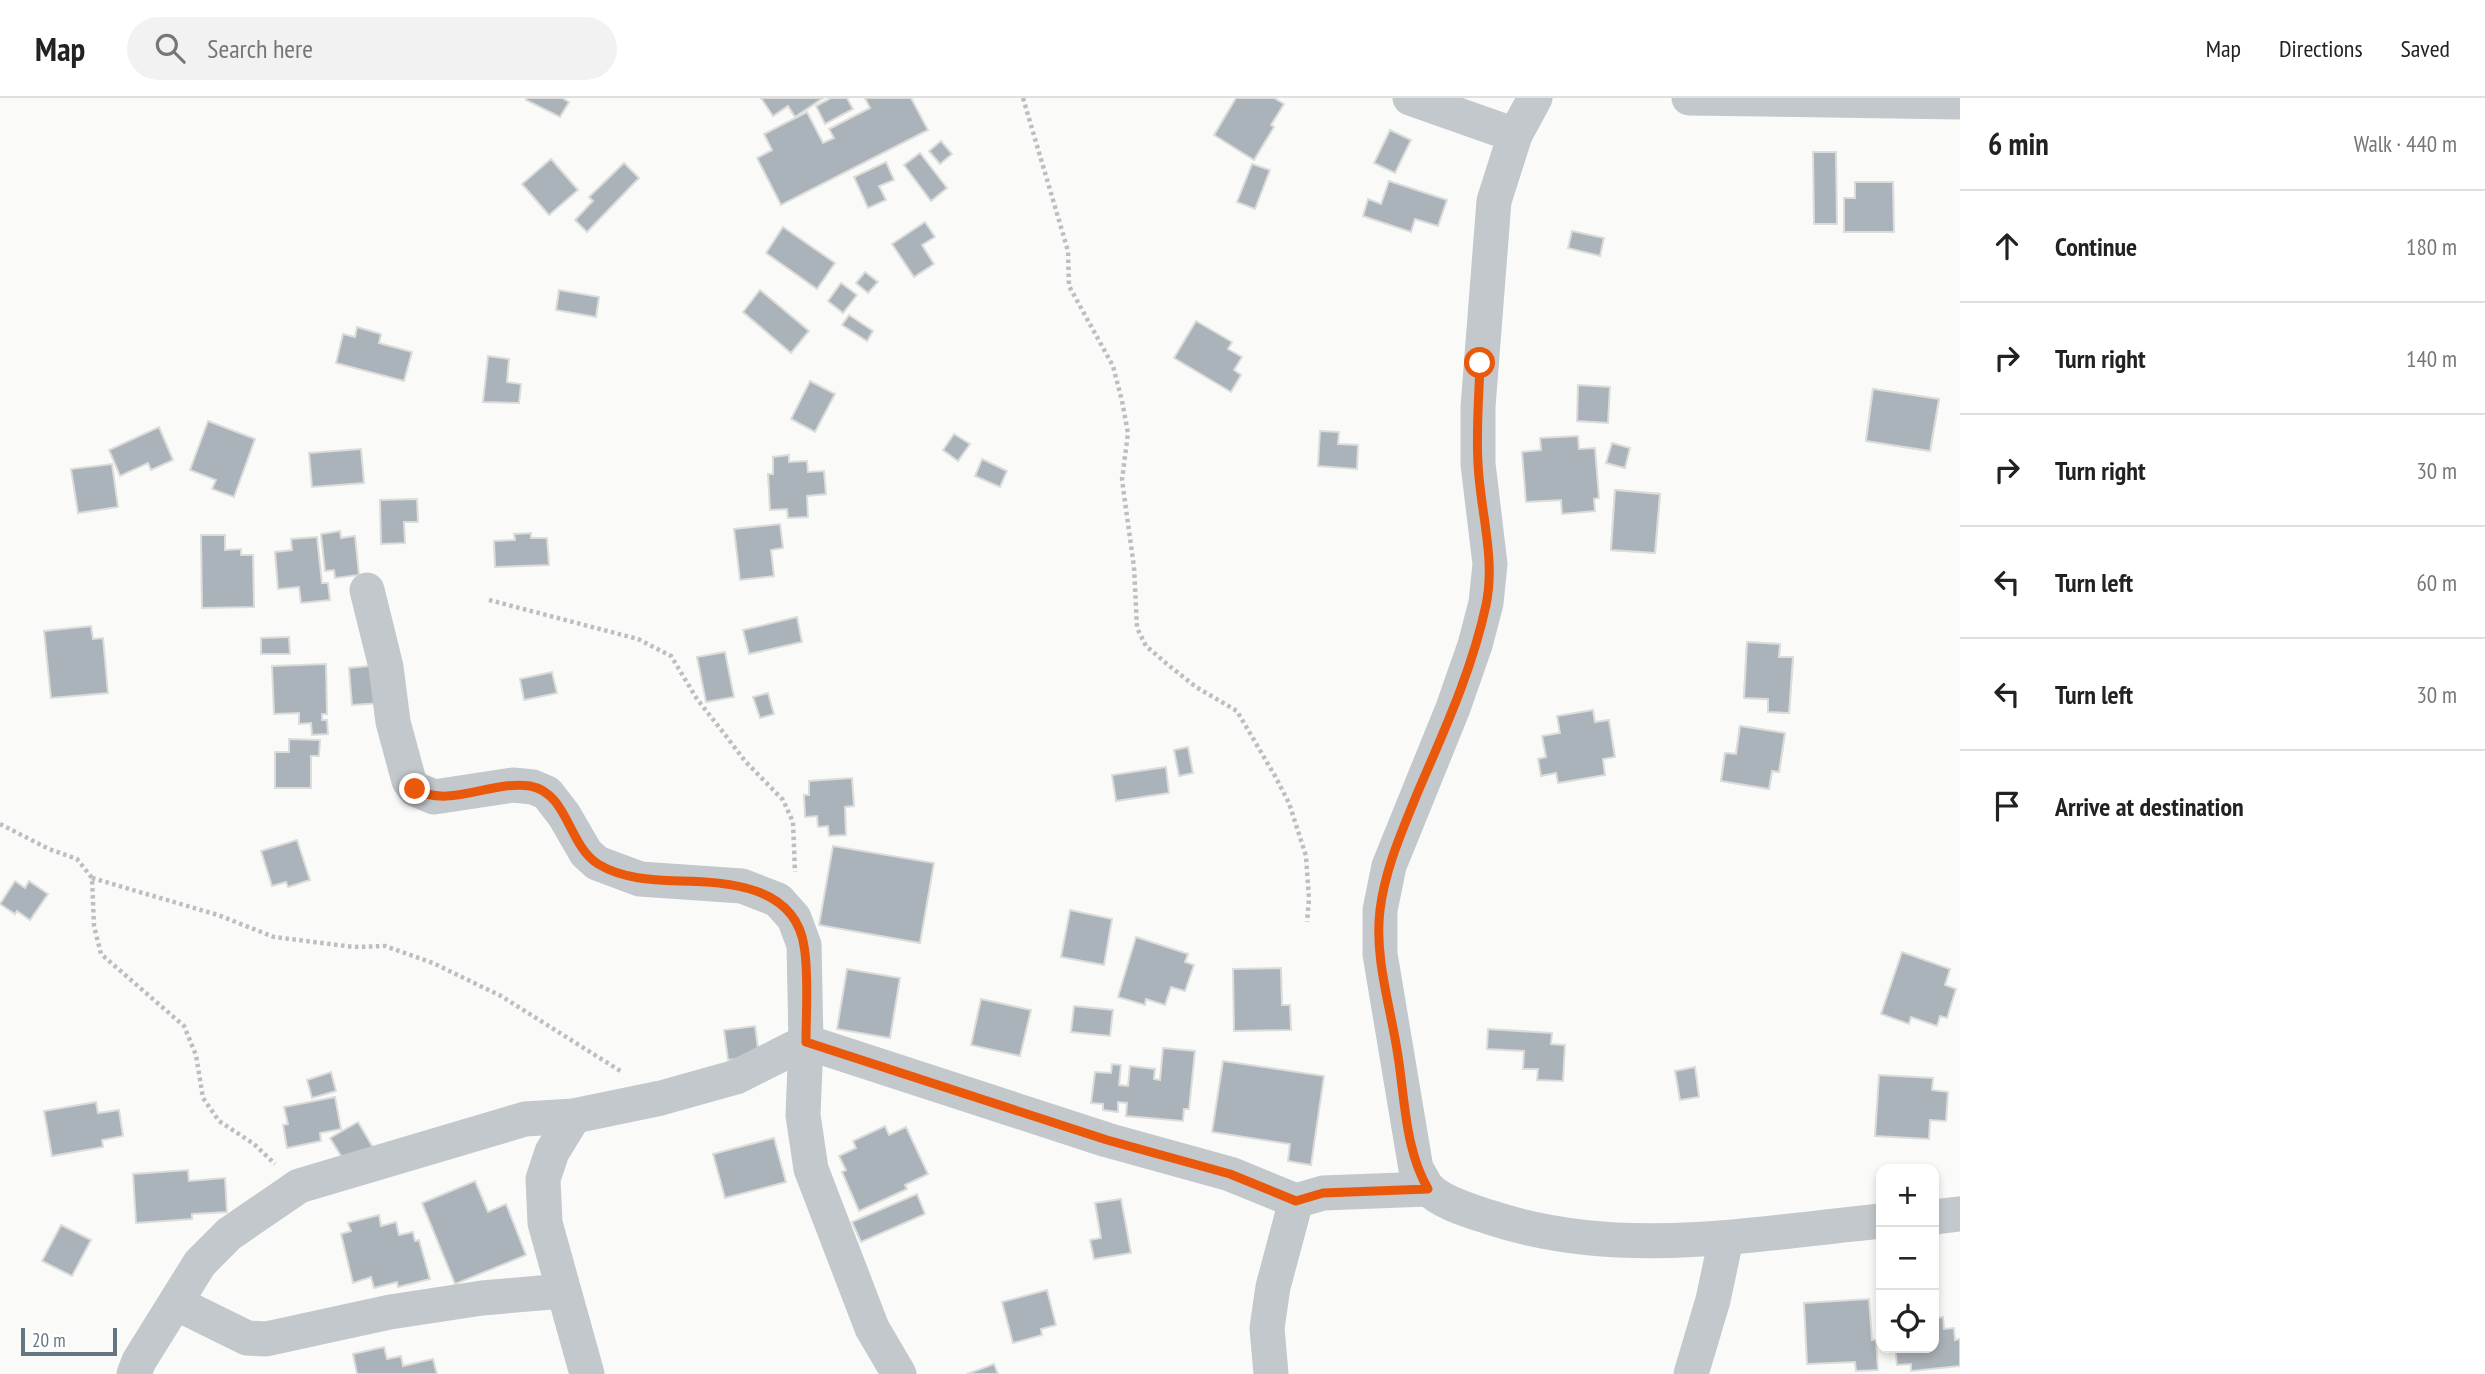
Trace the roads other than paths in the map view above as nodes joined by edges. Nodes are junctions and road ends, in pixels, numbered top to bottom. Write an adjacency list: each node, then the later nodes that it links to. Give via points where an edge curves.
1 (1410, 98): 5 (street)
2 (1535, 98): 5 (street)
3 (1689, 98): 4 (street)
4 (1960, 102)
5 (1515, 135): 9 (street, via 1494,201 1480,363 1478,464 1490,564 1486,603 1453,708 1389,866 1380,911 1380,954 1410,1138 1416,1168)
6 (367, 590): 7 (street, via 386,667 393,722 415,789 434,797 513,785 533,787 547,793 597,863 640,879 742,886 778,900 794,918 804,945)
7 (806, 1042): 8 (street, via 736,1077); 10 (street, via 1107,1140 1230,1174); 19 (street, via 803,1115 811,1170 872,1328)
8 (574, 1116): 15 (street, via 552,1152 543,1179 545,1223); 16 (street, via 524,1119 299,1186 229,1234 200,1263)
9 (1428, 1189): 10 (street, via 1323,1193); 14 (street, via 1457,1207 1517,1227 1576,1238)
10 (1296, 1201): 20 (street, via 1269,1314)
11 (1960, 1214): 12 (street)
12 (1939, 1216)
13 (1876, 1223): 14 (street)
14 (1726, 1239): 21 (street)
15 (563, 1291): 16 (street, via 403,1310 266,1339 247,1338); 18 (street)
16 (176, 1303): 17 (street)
17 (134, 1374)
18 (587, 1374)
19 (899, 1374)
20 (1271, 1374)
21 (1691, 1374)

